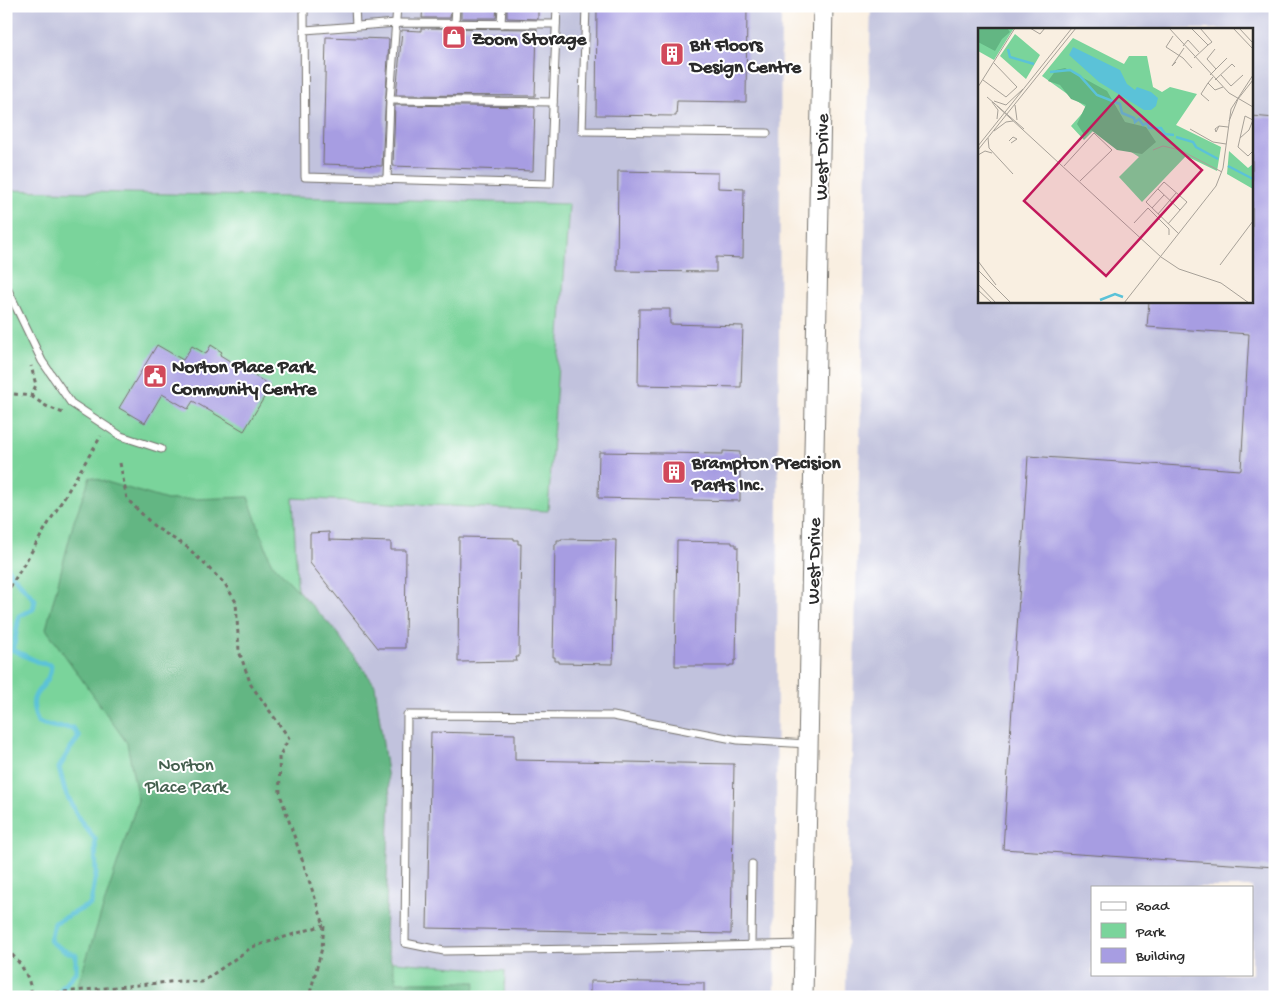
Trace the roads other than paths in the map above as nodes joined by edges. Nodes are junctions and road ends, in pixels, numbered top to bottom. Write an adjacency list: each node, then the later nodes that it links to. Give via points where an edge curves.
1 (304, 6): 14 (lane)
2 (355, 6): 13 (lane)
3 (397, 6): 9 (lane)
4 (456, 6): 10 (lane)
5 (502, 6): 11 (lane)
6 (557, 6): 12 (lane)
7 (586, 6): 17 (lane, via 582,131)
8 (823, 6): 21 (street, West Drive)
9 (397, 23): 10 (lane); 13 (lane); 15 (lane)
10 (455, 24): 11 (lane)
11 (501, 24): 12 (lane)
12 (556, 24): 16 (lane)
13 (356, 26): 14 (lane)
14 (305, 30): 18 (lane, via 305,177)
15 (390, 100): 16 (lane); 18 (lane)
16 (553, 102): 18 (lane, via 550,184)
17 (767, 132)
18 (386, 178)
19 (6, 286): 20 (lane, via 42,361 71,403 121,436)
20 (161, 449)
21 (808, 744): 23 (street, West Drive); 24 (lane, via 738,740 613,716 407,715 405,942 444,950)
22 (752, 864): 24 (lane)
23 (804, 944): 24 (lane); 25 (street, West Drive)
24 (751, 945)
25 (803, 997)

